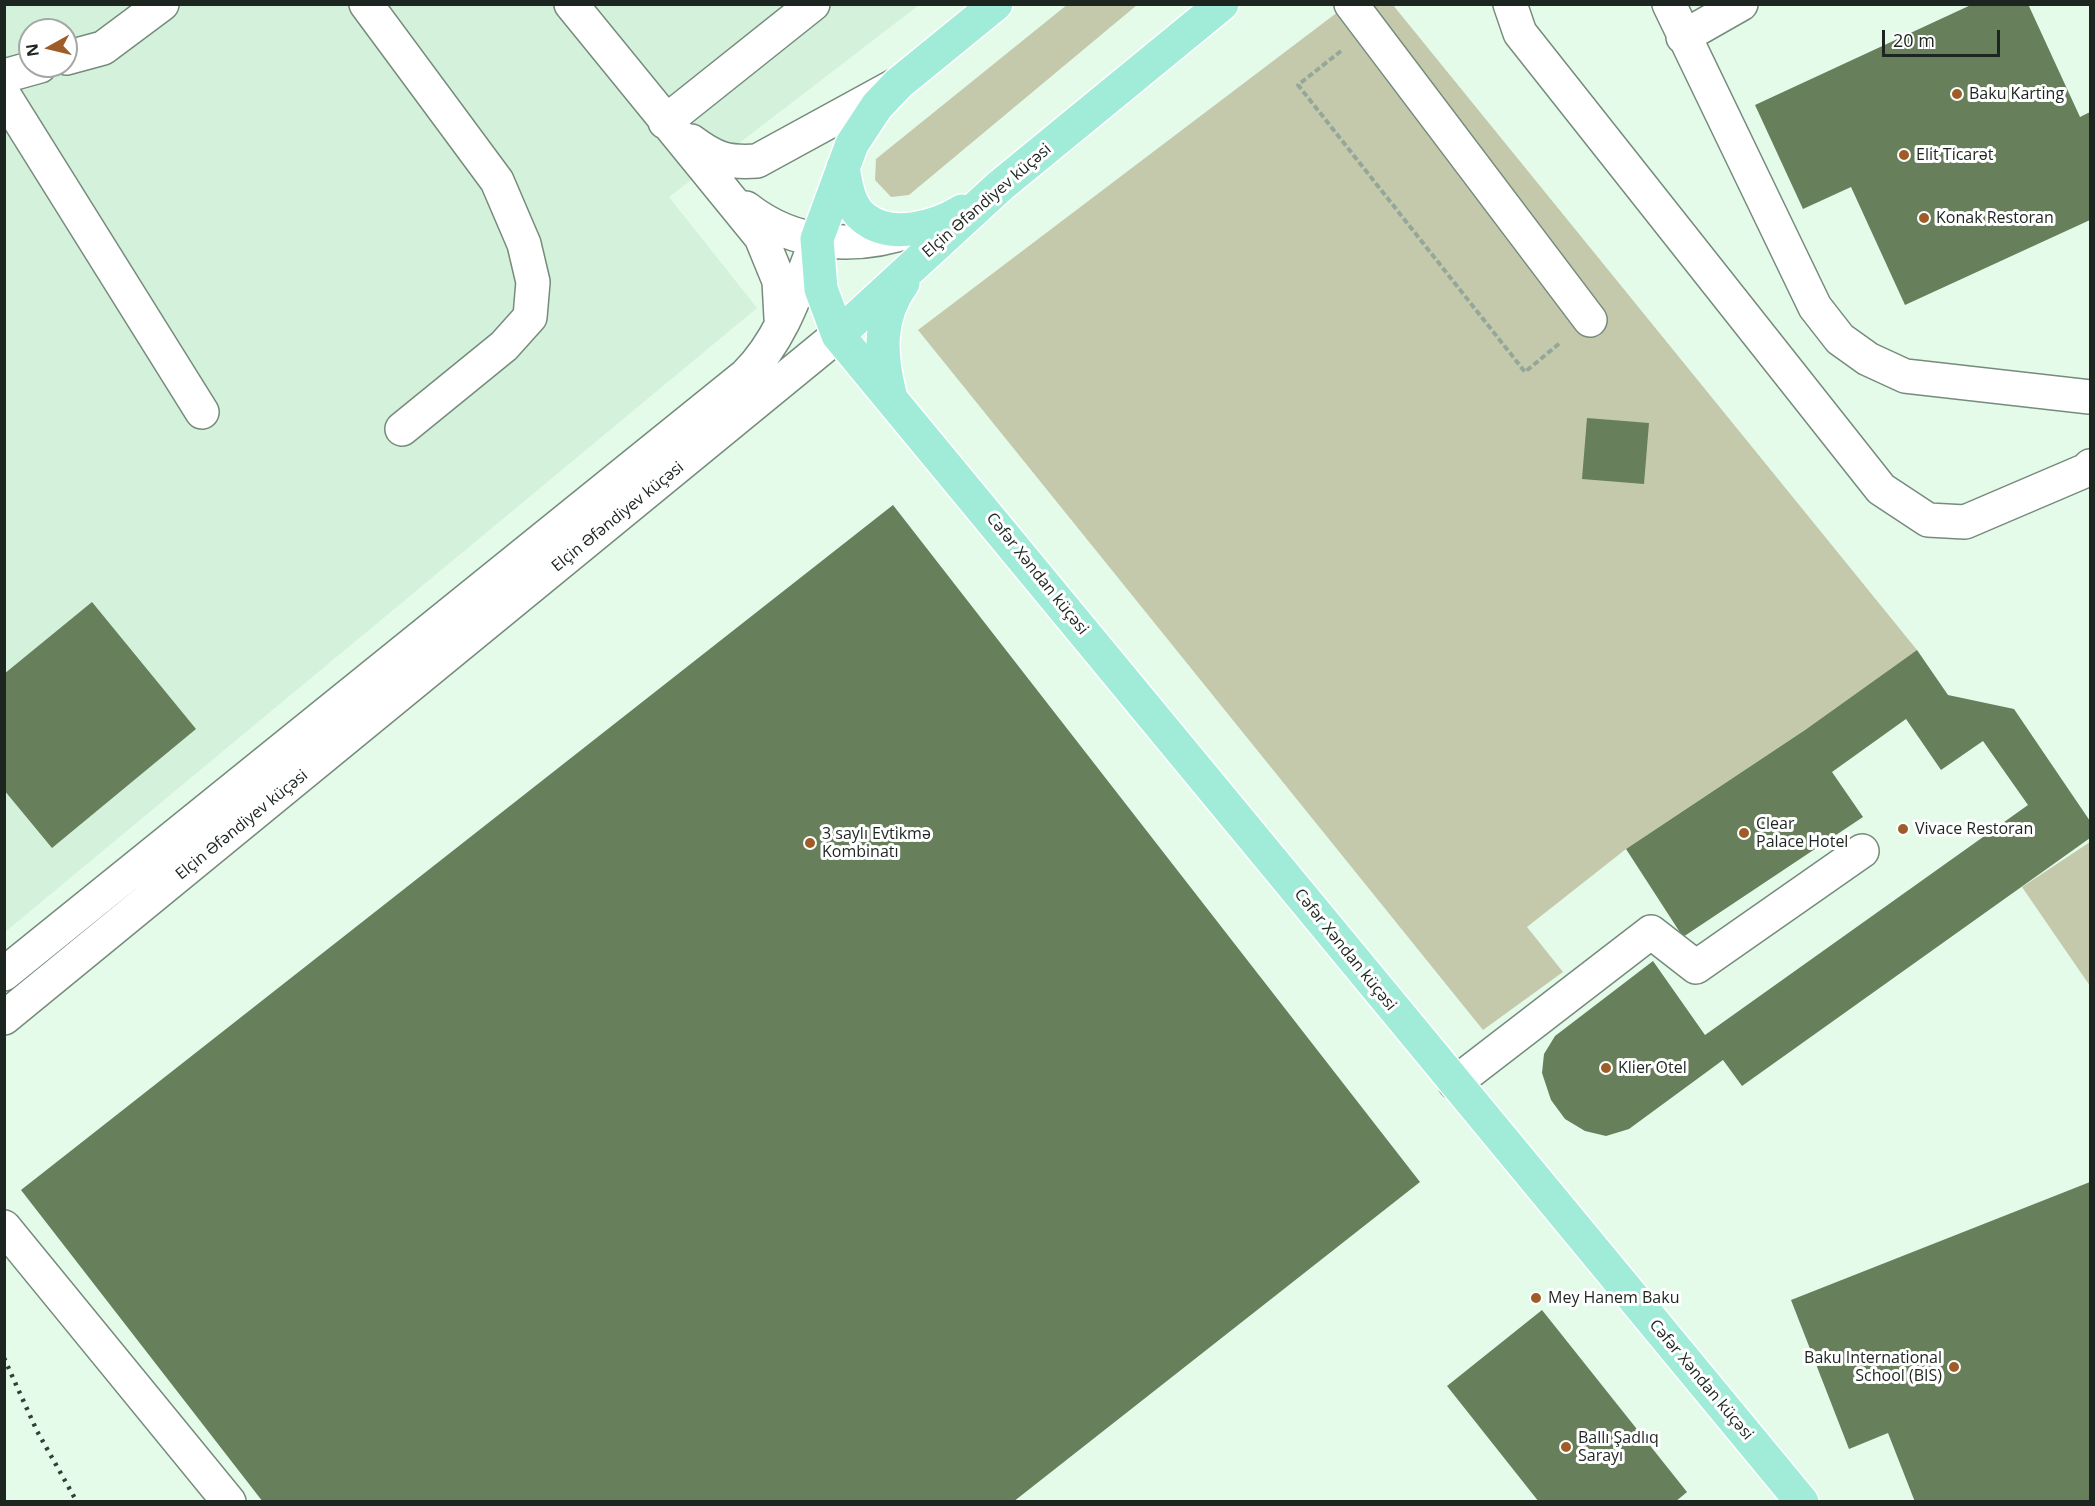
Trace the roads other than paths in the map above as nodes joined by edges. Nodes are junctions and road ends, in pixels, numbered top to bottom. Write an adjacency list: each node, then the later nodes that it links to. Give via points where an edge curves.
1 (162, 4): 12 (street, via 103,48)
2 (366, 4): 26 (street, via 497,181 524,244 533,282 530,317 504,346)
3 (571, 4): 15 (street)
4 (813, 4): 15 (street)
5 (996, 4): 13 (main road)
6 (1222, 4): 19 (main road, Elçin Əfəndiyev küçəsi, via 1000,186)
7 (1510, 4): 27 (street, via 1520,33 1881,489 1928,520 1965,522)
8 (1669, 4): 11 (street)
9 (1741, 4): 11 (street)
10 (1360, 16): 20 (street)
11 (1683, 37): 24 (street, via 1815,308 1840,339 1868,359 1905,376)
12 (78, 55)
13 (899, 83): 15 (street, via 791,145 757,160 733,162 710,155); 16 (main road, via 863,125)
14 (4, 95): 25 (street)
15 (665, 122): 17 (street)
16 (843, 167): 18 (main road); 19 (main road, via 854,206 864,218)
17 (726, 192): 18 (street, via 777,229); 21 (street, via 761,237 772,259 782,303)
18 (817, 239): 19 (street, via 832,243); 21 (street, Elçin Əfəndiyev küçəsi); 22 (main road, via 821,289)
19 (925, 239): 22 (main road, Elçin Əfəndiyev küçəsi); 23 (main road, via 886,312 882,353)
20 (1590, 320)
21 (780, 329): 29 (street, Elçin Əfəndiyev küçəsi, via 760,361 731,388)
22 (838, 335): 23 (main road, Cəfər Xəndan küçəsi); 30 (street, Elçin Əfəndiyev küçəsi)
23 (891, 397): 31 (main road, Cəfər Xəndan küçəsi)
24 (2091, 397)
25 (202, 412)
26 (402, 429)
27 (2091, 466)
28 (1862, 851): 31 (street, via 1696,967 1651,932)
29 (4, 974)
30 (4, 1018)
31 (1455, 1083): 34 (main road, Cəfər Xəndan küçəsi)
32 (4, 1227): 33 (street)
33 (229, 1502)
34 (1802, 1502)

